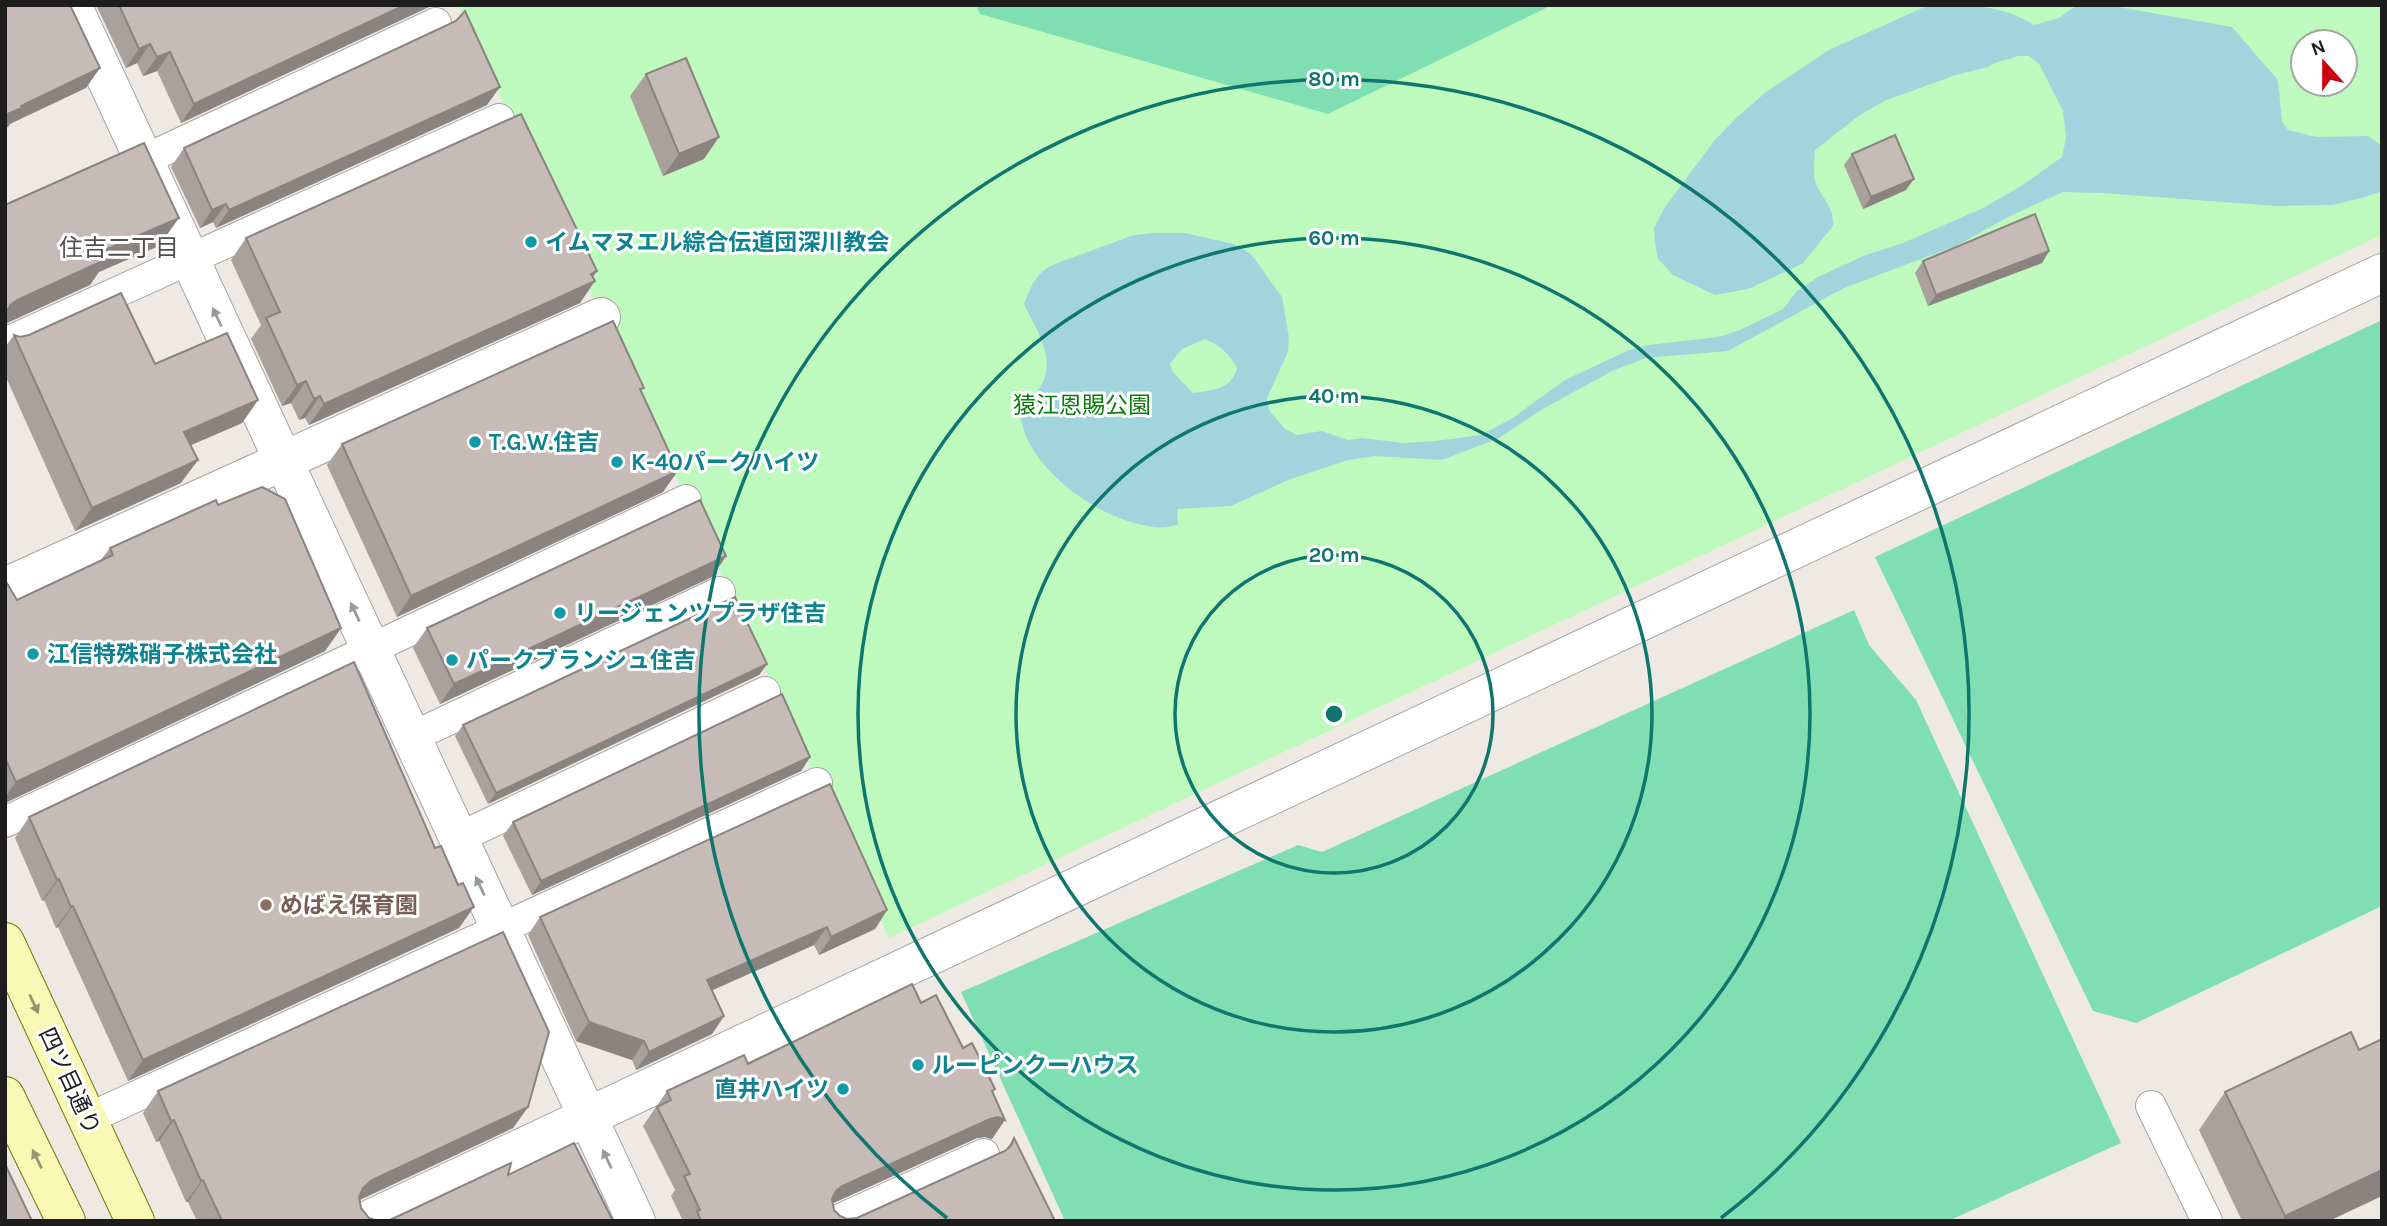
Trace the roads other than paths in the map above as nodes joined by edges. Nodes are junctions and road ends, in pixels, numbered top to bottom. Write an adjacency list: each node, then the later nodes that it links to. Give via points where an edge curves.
1 (72, 5): 4 (street)
2 (436, 23): 4 (lane)
3 (499, 119): 5 (lane)
4 (144, 160): 5 (street)
5 (190, 258): 8 (lane); 9 (street, one-way to 5)
6 (2382, 273): 23 (street)
7 (601, 317): 9 (street)
8 (5, 343)
9 (284, 461): 11 (street); 13 (street, one-way to 9)
10 (686, 500): 13 (lane)
11 (5, 587)
12 (720, 592): 15 (lane)
13 (372, 649): 15 (street); 17 (lane)
14 (765, 692): 18 (lane)
15 (412, 737): 18 (street)
16 (817, 783): 19 (lane)
17 (5, 822)
18 (458, 838): 19 (street, one-way to 18)
19 (500, 929): 23 (street); 24 (lane)
20 (5, 942): 24 (main road, 四ツ目通り, one-way to 24)
21 (2151, 1106): 31 (lane)
22 (10, 1115): 26 (main road, one-way to 22)
23 (587, 1116): 28 (street); 29 (street, one-way to 23)
24 (88, 1119): 27 (main road, 四ツ目通り)
25 (985, 1154): 30 (lane)
26 (66, 1221)
27 (135, 1221)
28 (366, 1221)
29 (636, 1221)
30 (836, 1221)
31 (2207, 1221)

